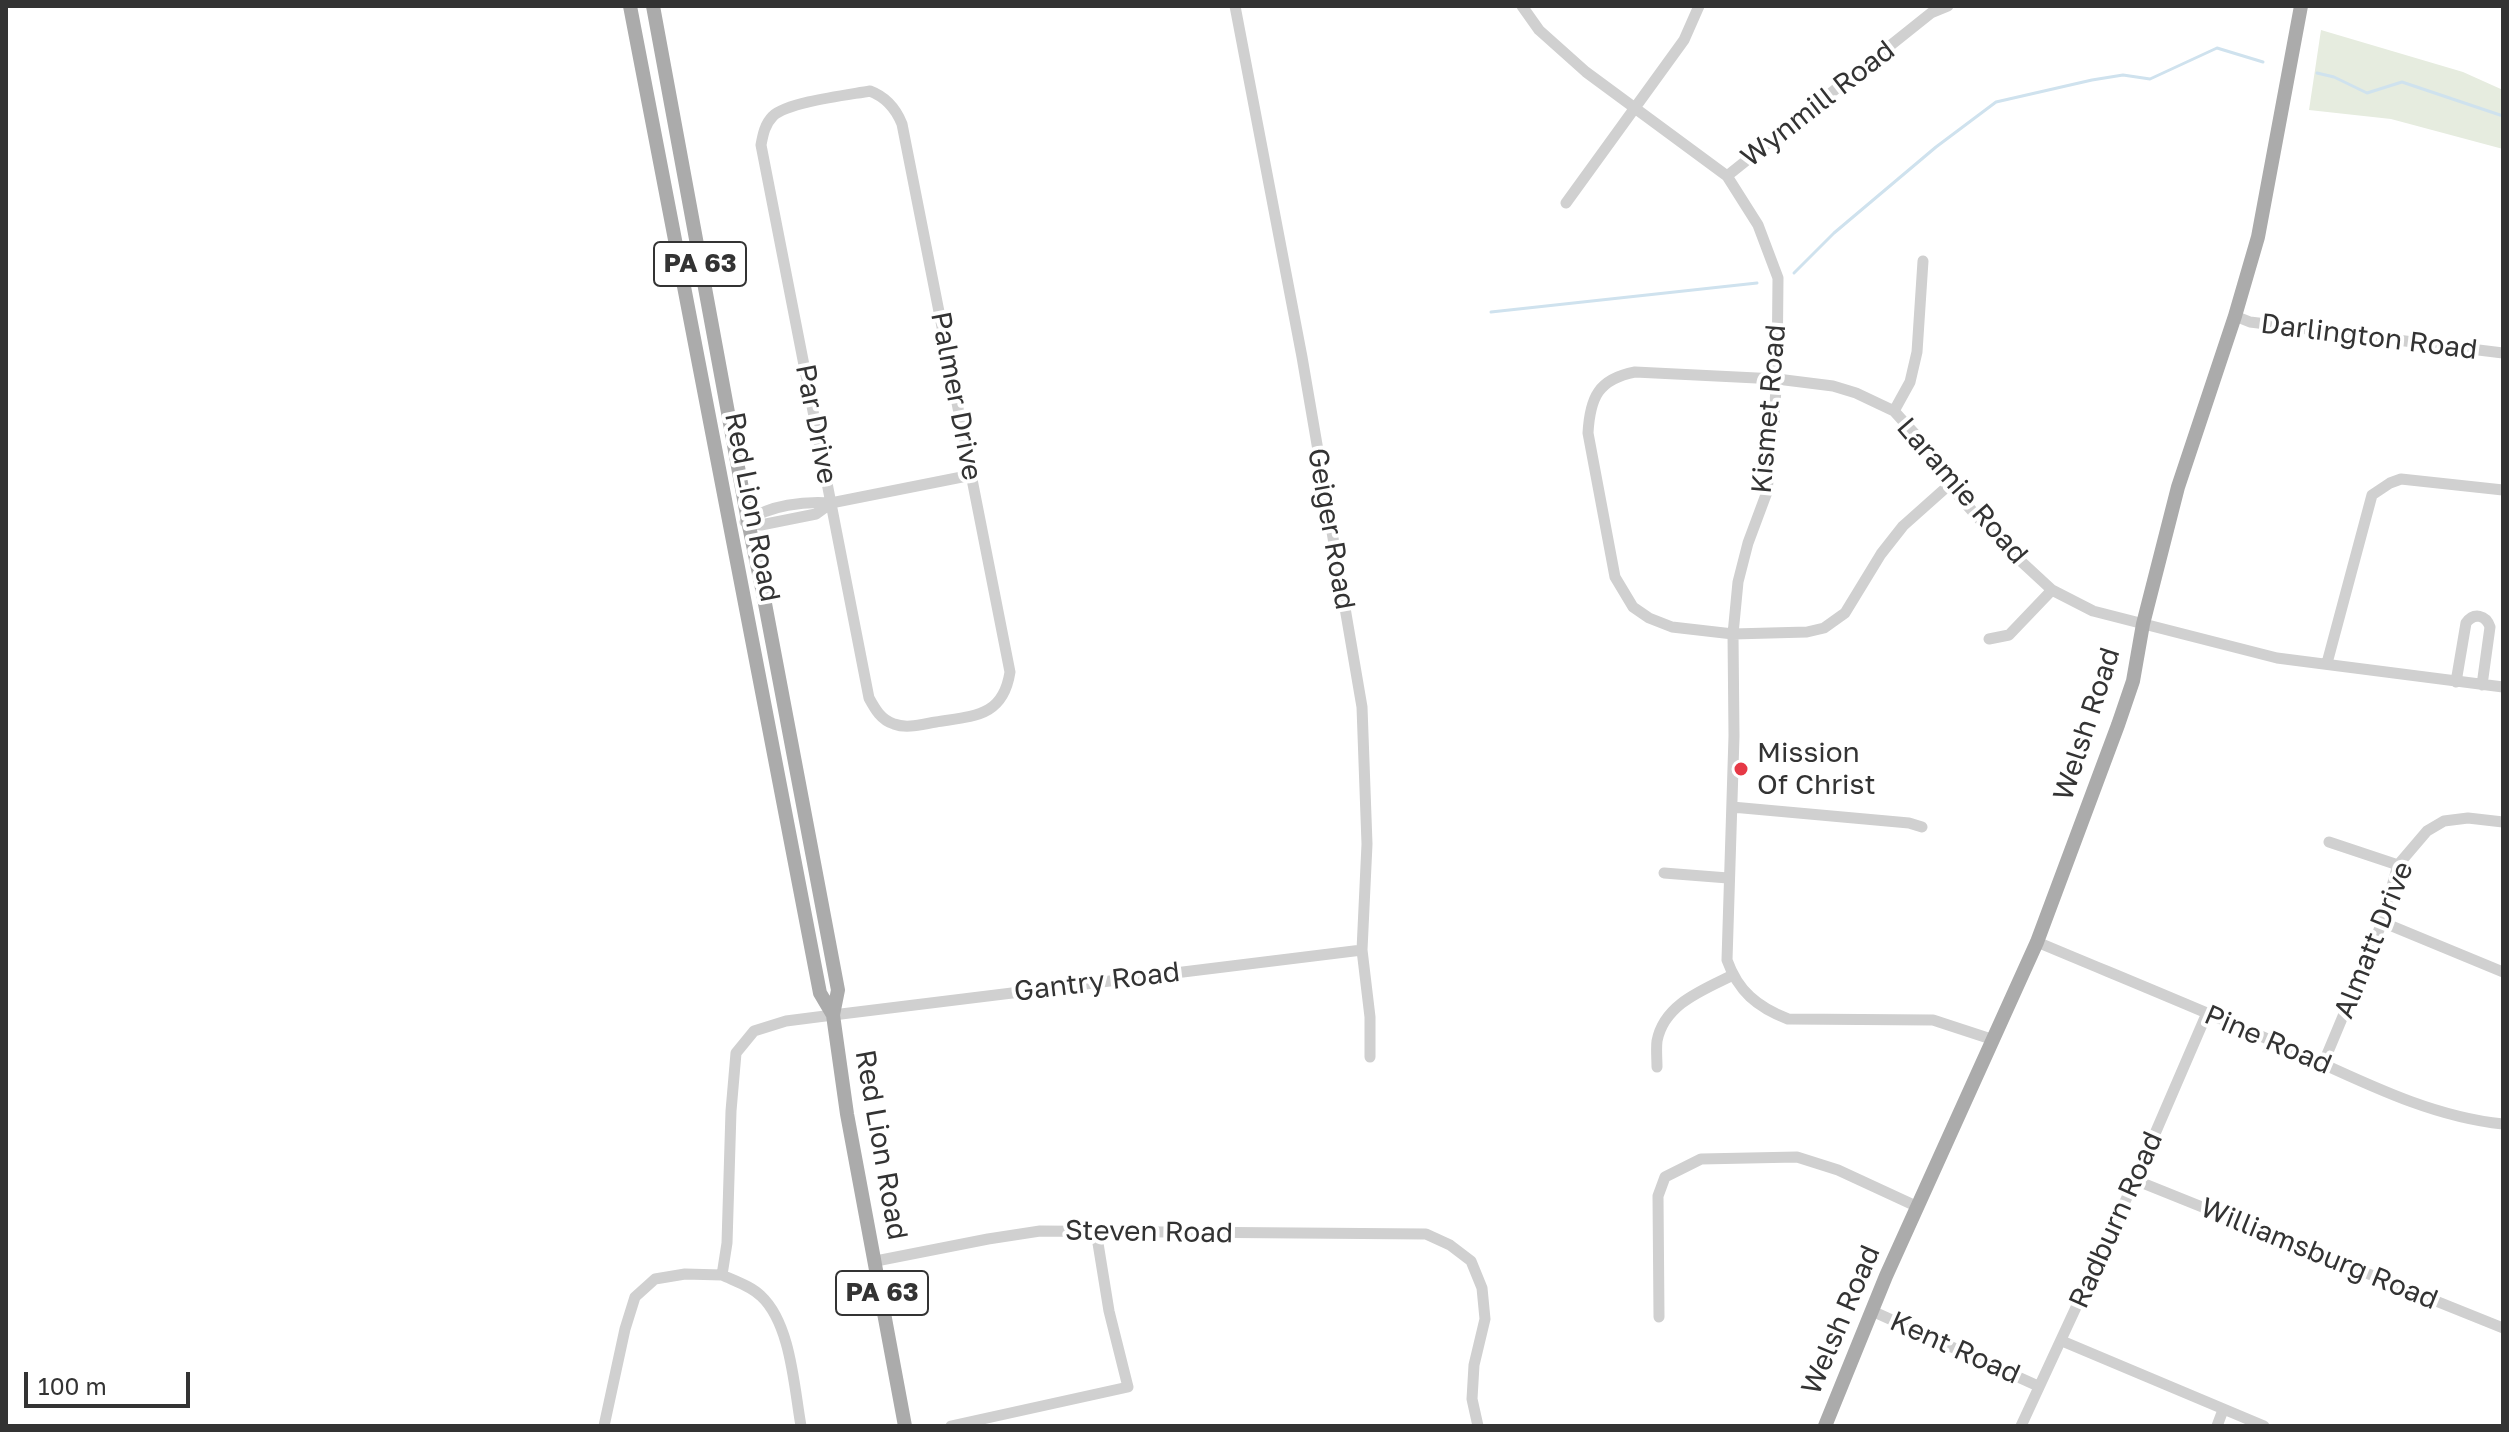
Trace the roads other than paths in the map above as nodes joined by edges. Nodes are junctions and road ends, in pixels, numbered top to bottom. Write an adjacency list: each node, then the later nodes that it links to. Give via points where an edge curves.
1 (630, 6): 23 (main road, Red Lion Road / PA 63)
2 (653, 6): 22 (main road, Red Lion Road / PA 63)
3 (1235, 6): 42 (street, Geiger Road, via 1362,707 1367,844)
4 (1522, 6): 10 (street, Kismet Road, via 1539,30)
5 (1699, 6): 10 (street, via 1684,40)
6 (1948, 6): 8 (street, Wynmill Road)
7 (2301, 6): 14 (main road, Welsh Road, via 2258,237)
8 (1930, 10): 11 (street, Wynmill Road)
9 (887, 102): 18 (street, Palmer Drive, via 902,124); 21 (street, Par Drive, via 870,91 787,107 774,114 761,145)
10 (1634, 109): 11 (street, Kismet Road); 12 (street)
11 (1727, 176): 16 (street, Kismet Road, via 1758,225 1778,278)
12 (1566, 203)
13 (1923, 261): 17 (street, via 1917,352 1910,382)
14 (2235, 316): 15 (street, Darlington Road); 25 (main road, Welsh Road, via 2178,487)
15 (2503, 353)
16 (1777, 379): 17 (street, Laramie Road, via 1833,386); 26 (street, Kismet Road, via 1767,492 1738,582); 26 (street, Laramie Road, via 1635,372 1618,375 1602,387 1590,410 1588,433 1615,577 1633,607 1672,627)
17 (1894, 411): 19 (street, Laramie Road, via 1923,443)
18 (972, 475): 21 (street); 32 (street, Palmer Drive, via 1010,672 1003,695 981,715 905,727)
19 (1949, 485): 24 (street, Laramie Road); 26 (street, via 1903,526 1845,613 1824,628)
20 (2503, 490): 28 (street, via 2398,479 2369,499)
21 (831, 503): 22 (street, via 813,501 759,513); 32 (street, Par Drive, via 869,698)
22 (748, 521): 23 (street); 46 (main road, Red Lion Road / PA 63, via 838,990)
23 (728, 524): 46 (main road, Red Lion Road / PA 63, via 820,993)
24 (2052, 590): 25 (street, Laramie Road, via 2093,611); 27 (street, via 2009,635)
25 (2143, 624): 28 (street, Laramie Road, via 2277,658); 41 (main road, Welsh Road, via 2123,711)
26 (1733, 634): 33 (street, Kismet Road)
27 (1989, 639)
28 (2327, 663): 29 (street, Laramie Road)
29 (2456, 682): 30 (street, Laramie Road); 30 (street, via 2466,623 2479,616 2490,627)
30 (2482, 685): 31 (street, Laramie Road)
31 (2503, 687)
32 (884, 720)
33 (1732, 807): 35 (street); 39 (street, Kismet Road)
34 (2503, 822): 37 (street, Almatt Drive, via 2455,818 2437,825)
35 (1922, 827)
36 (2329, 842): 37 (street)
37 (2398, 865): 40 (street, Almatt Drive)
38 (1664, 873): 39 (street)
39 (1728, 878): 44 (street, Kismet Road, via 1727,960)
40 (2382, 922): 43 (street); 49 (street, Almatt Drive)
41 (2037, 942): 45 (street, Pine Road); 47 (main road, Welsh Road)
42 (1362, 950): 46 (street, Gantry Road); 48 (street, Geiger Road)
43 (2503, 972)
44 (1733, 975): 47 (street, via 1748,997 1788,1019 1933,1020); 50 (street, via 1685,999 1667,1019 1657,1040)
45 (2207, 1013): 49 (street, Pine Road); 52 (street, Radburn Road)
46 (833, 1015): 55 (main road, Red Lion Road / PA 63); 56 (street, Gantry Road, via 754,1031 736,1053)
47 (1991, 1039): 53 (main road, Welsh Road)
48 (1370, 1057)
49 (2323, 1064): 51 (street, Pine Road, via 2419,1105 2462,1119)
50 (1657, 1067)
51 (2503, 1124)
52 (2135, 1180): 59 (street, Williamsburg Road); 60 (street, Radburn Road)
53 (1918, 1207): 57 (main road, Welsh Road); 58 (street, via 1797,1157 1701,1159 1665,1177 1658,1196)
54 (1096, 1231): 55 (street, Steven Road, via 1040,1231); 66 (street, via 1128,1387); 67 (street, Steven Road, via 1426,1234 1450,1245 1471,1261 1482,1288 1485,1319 1472,1399)
55 (876, 1261): 65 (main road, Red Lion Road / PA 63)
56 (722, 1275): 63 (street, via 655,1279 635,1297); 64 (street, via 758,1293 774,1309 787,1345)
57 (1872, 1311): 61 (street, Kent Road); 68 (main road, Welsh Road)
58 (1659, 1317)
59 (2503, 1328)
60 (2062, 1341): 61 (street, Radburn Road); 62 (street, Kent Road)
61 (2038, 1386): 69 (street, Radburn Road)
62 (2223, 1410): 70 (street); 71 (street, Kent Road)
63 (604, 1426)
64 (801, 1426)
65 (905, 1426)
66 (951, 1426)
67 (1478, 1426)
68 (1825, 1426)
69 (2021, 1426)
70 (2217, 1426)
71 (2264, 1426)

